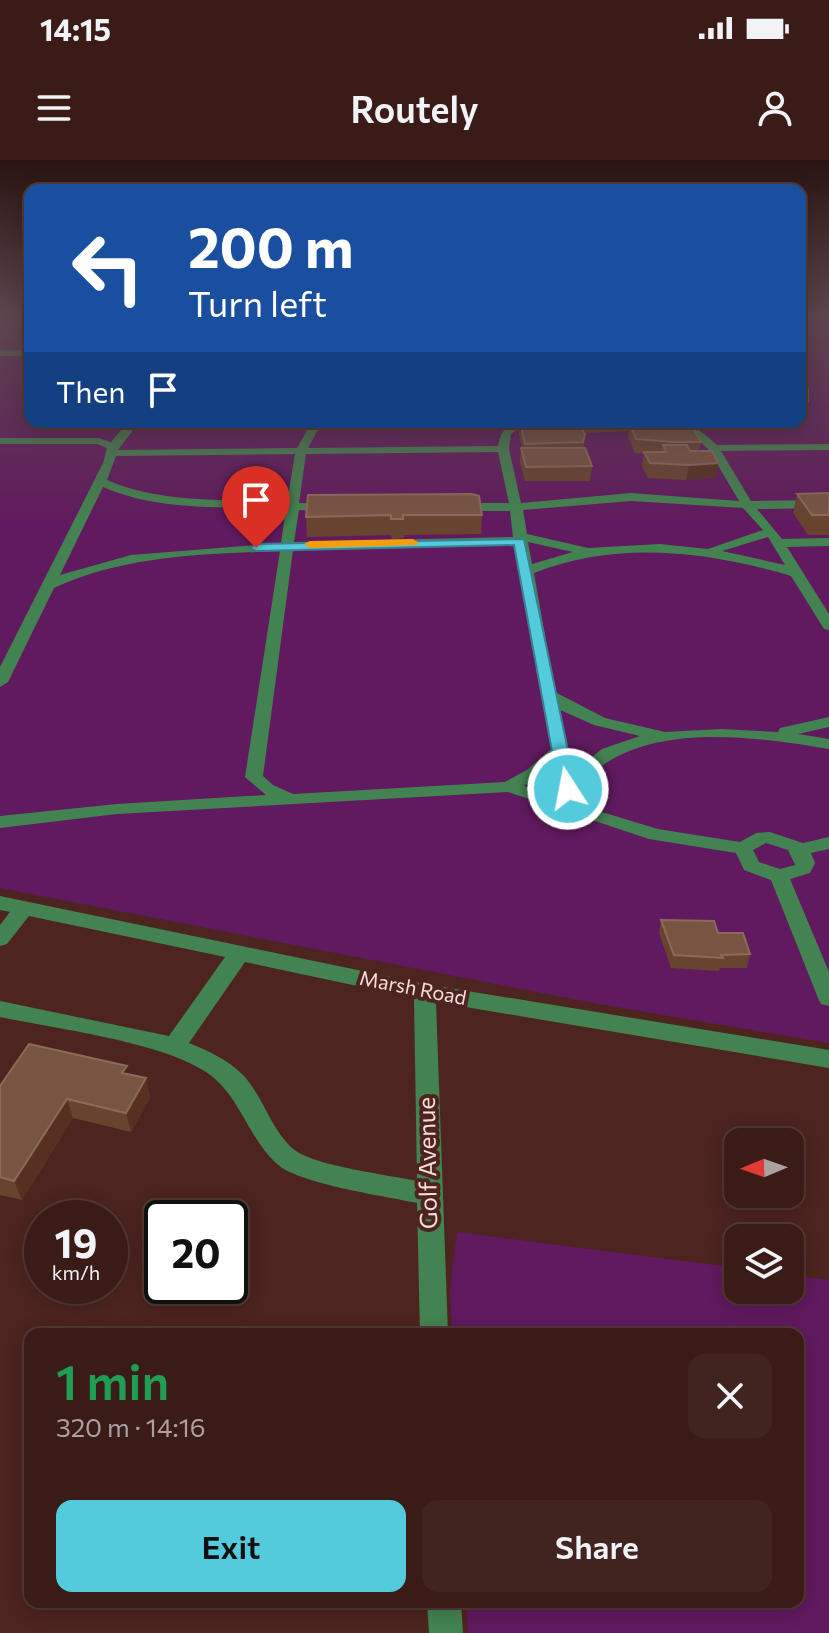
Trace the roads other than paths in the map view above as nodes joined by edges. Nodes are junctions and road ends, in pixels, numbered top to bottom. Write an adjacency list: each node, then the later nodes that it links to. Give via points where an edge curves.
1 (129, 428): 9 (street)
2 (314, 428): 10 (street)
3 (513, 428): 8 (street, via 506,433)
4 (687, 428): 7 (street)
5 (0, 441): 9 (street, via 98,441)
6 (829, 447): 7 (street)
7 (714, 448): 13 (street)
8 (503, 449): 10 (street); 15 (street)
9 (112, 450): 10 (street); 11 (street)
10 (301, 450): 17 (street)
11 (98, 480): 17 (street, via 155,499); 26 (street)
12 (829, 504): 13 (street)
13 (747, 505): 15 (street, via 631,497); 18 (street)
14 (441, 507): 15 (street)
15 (516, 507): 19 (street)
16 (351, 508): 17 (street)
17 (291, 509): 21 (street)
18 (774, 537): 20 (street); 23 (street); 25 (street)
19 (519, 538): 21 (street); 22 (street); 24 (street)
20 (829, 542)
21 (287, 545): 26 (street, via 128,559 71,573); 35 (street)
22 (599, 552): 23 (street); 24 (street)
23 (703, 552): 25 (street)
24 (526, 571): 29 (street)
25 (797, 573): 27 (street)
26 (47, 586): 28 (street)
27 (829, 626)
28 (0, 682)
29 (547, 694): 31 (street, via 565,708 602,722); 34 (street)
30 (829, 722): 32 (street)
31 (690, 736): 32 (street); 37 (street, via 614,749 578,774)
32 (765, 736): 33 (street)
33 (829, 744)
34 (560, 750): 36 (street); 37 (street)
35 (254, 777): 38 (street); 39 (street)
36 (509, 787): 38 (street); 40 (street)
37 (568, 789): 40 (street)
38 (290, 798): 39 (street)
39 (214, 803): 41 (street)
40 (589, 814): 43 (street, via 656,835)
41 (0, 822)
42 (829, 843): 44 (street)
43 (743, 848): 44 (street, via 754,839 773,838); 45 (street, via 751,866)
44 (800, 850): 45 (street, via 803,869)
45 (779, 876): 51 (street)
46 (0, 903): 47 (street, Marsh Road)
47 (24, 908): 48 (street); 49 (street, Marsh Road)
48 (0, 939)
49 (239, 954): 50 (street, Marsh Road); 53 (street)
50 (425, 992): 54 (street, Marsh Road); 55 (street, Golf Avenue)
51 (829, 998)
52 (0, 1009): 53 (street)
53 (174, 1046): 55 (street, via 211,1063 235,1082 288,1159)
54 (829, 1059)
55 (428, 1194): 56 (street, Golf Avenue)
56 (434, 1328)
57 (444, 1608): 58 (street)
58 (446, 1633)

